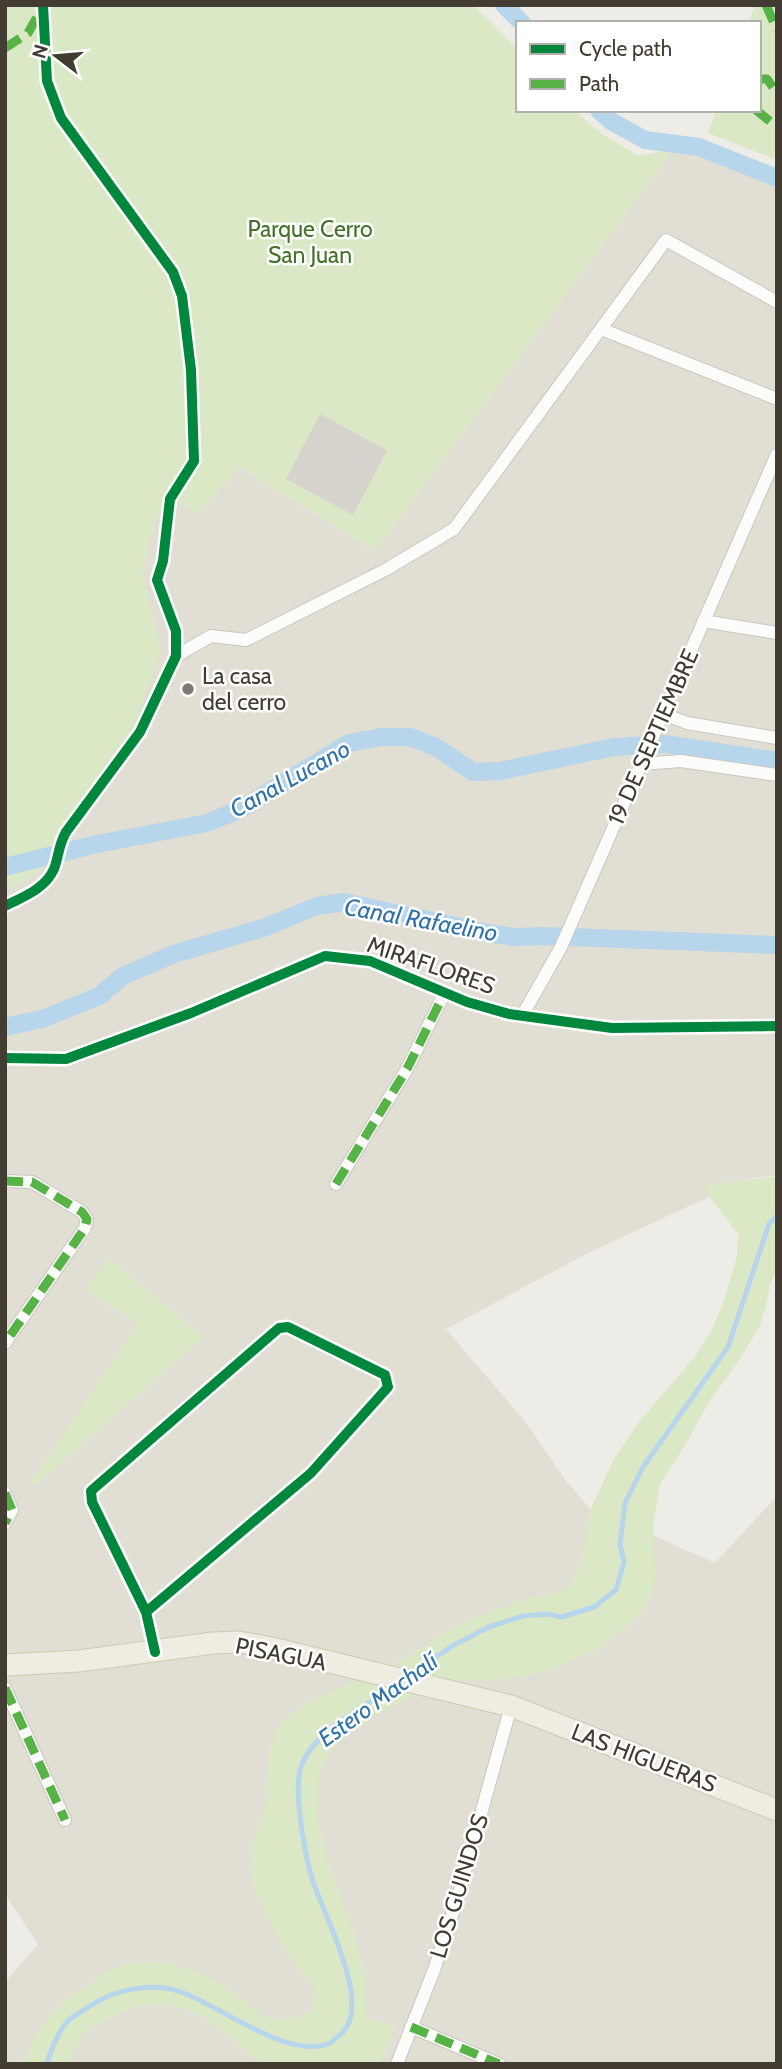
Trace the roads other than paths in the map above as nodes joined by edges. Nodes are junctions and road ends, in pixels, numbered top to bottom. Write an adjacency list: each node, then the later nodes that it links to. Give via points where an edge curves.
1 (43, 5): 8 (street, via 47,81 61,118 173,272 182,296 191,370 194,461 170,499 157,580 176,631)
2 (777, 302): 3 (street, via 666,240)
3 (601, 329): 4 (street); 8 (street, via 454,529 385,570 246,640 211,636)
4 (777, 399)
5 (777, 454): 6 (street, 19 DE SEPTIEMBRE)
6 (704, 621): 7 (street); 9 (street, 19 DE SEPTIEMBRE)
7 (777, 633)
8 (176, 656): 13 (street, via 140,733 74,820 43,886)
9 (663, 714): 10 (street, via 687,723); 11 (street, 19 DE SEPTIEMBRE)
10 (777, 738)
11 (643, 760): 12 (street); 15 (street, 19 DE SEPTIEMBRE, via 561,947)
12 (777, 775)
13 (5, 906)
14 (445, 992): 15 (street, MIRAFLORES); 17 (street, MIRAFLORES, via 370,961 325,956 66,1059); 19 (street, via 407,1069)
15 (522, 1016): 16 (street, MIRAFLORES, via 612,1028)
16 (777, 1026)
17 (5, 1058)
18 (5, 1181): 20 (street, via 32,1182 87,1219)
19 (336, 1184)
20 (5, 1342)
21 (5, 1493): 22 (street, via 12,1510)
22 (5, 1523)
23 (146, 1612): 23 (street, via 311,1473 388,1387 385,1375 288,1327 279,1328 91,1491 92,1502); 24 (street)
24 (155, 1652): 25 (main road, PISAGUA); 27 (main road, PISAGUA, via 239,1642)
25 (5, 1665)
26 (5, 1688): 29 (street)
27 (511, 1706): 28 (main road, LAS HIGUERAS); 30 (street, LOS GUINDOS, via 457,1900)
28 (777, 1810)
29 (65, 1820)
30 (411, 2027): 31 (street, LOS GUINDOS); 32 (street)
31 (397, 2064)
32 (499, 2064)

